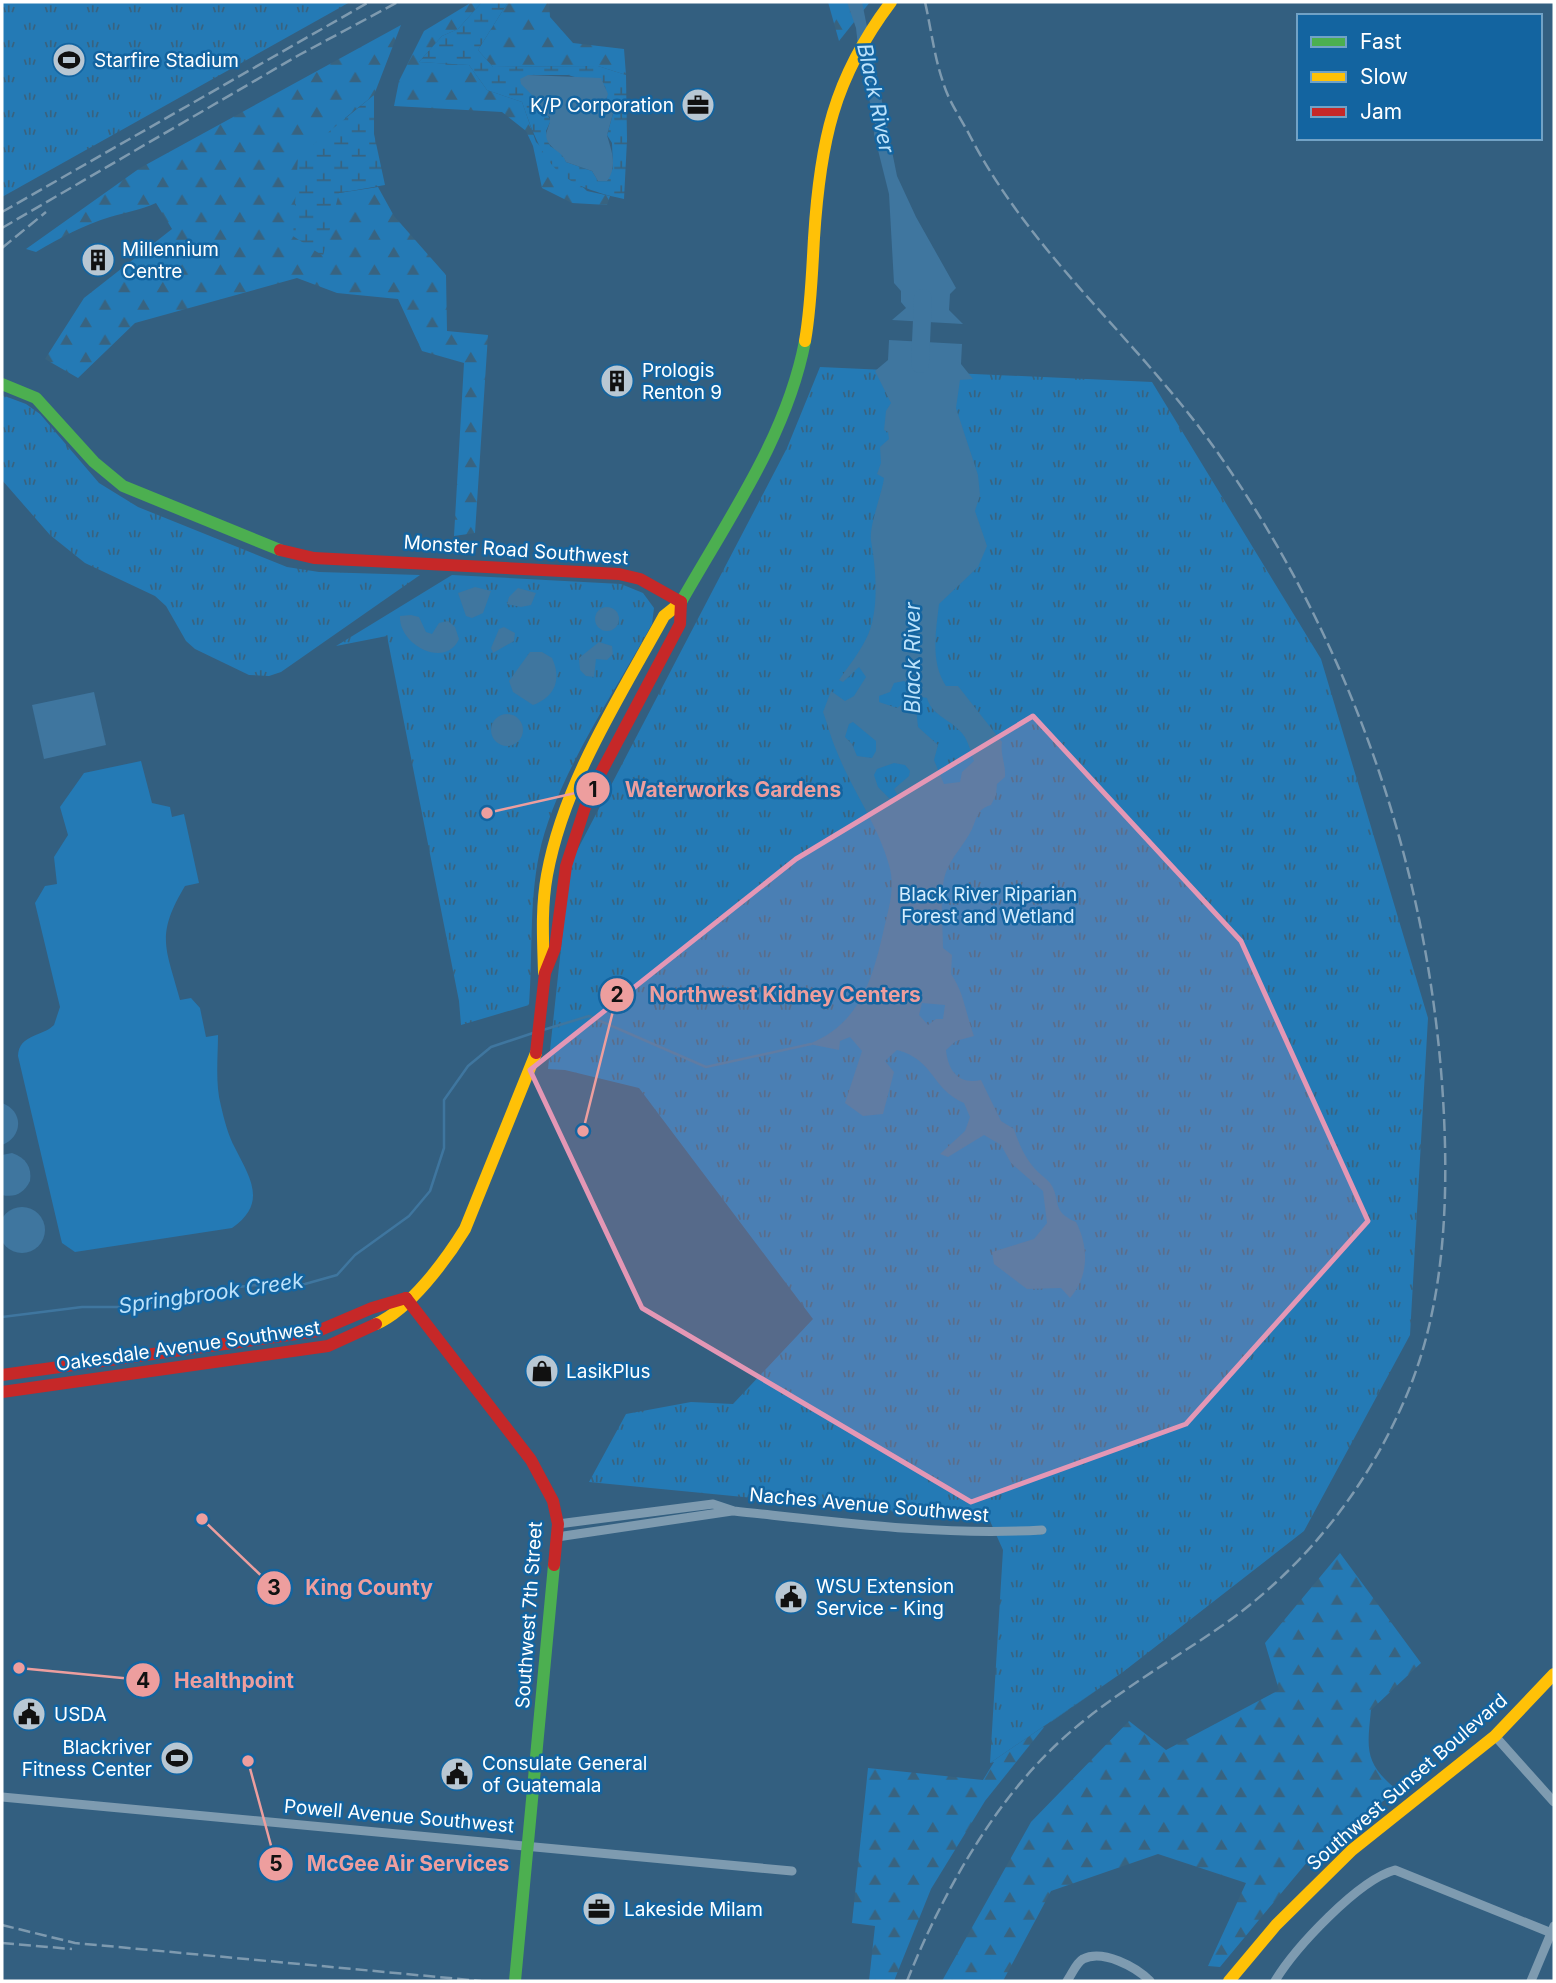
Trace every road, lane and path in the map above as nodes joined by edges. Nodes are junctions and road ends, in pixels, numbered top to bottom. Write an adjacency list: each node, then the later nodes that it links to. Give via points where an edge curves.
1 (891, 2): 3 (street, via 847,70 821,147 808,326 798,371 769,443)
2 (2, 384): 3 (street, Monster Road Southwest, via 36,398 94,462 123,486 277,549 314,558 619,573)
3 (681, 602): 4 (street, Oakesdale Avenue Southwest, via 680,624 579,820 566,866 555,947); 4 (street, via 664,615 576,777 554,838 541,945)
4 (545, 973): 5 (street, Oakesdale Avenue Southwest, via 531,1073 465,1228 430,1278)
5 (406, 1298): 6 (street, Oakesdale Avenue Southwest, via 383,1302 318,1331); 8 (street, Oakesdale Avenue Southwest, via 392,1317 328,1346); 11 (street, Southwest 7th Street, via 531,1460 553,1501)
6 (240, 1342): 7 (street, Oakesdale Avenue Southwest); 8 (street, via 225,1351 148,1362)
7 (2, 1375)
8 (128, 1375): 9 (street, Oakesdale Avenue Southwest)
9 (2, 1392)
10 (1042, 1530): 11 (street, Naches Avenue Southwest, via 992,1533 891,1528 734,1511)
11 (558, 1531): 16 (street, Southwest 7th Street)
12 (1554, 1674): 13 (street, Southwest Sunset Boulevard)
13 (1495, 1736): 15 (street); 22 (street, Southwest Sunset Boulevard, via 1352,1850 1276,1925)
14 (2, 1797): 16 (street, Powell Avenue Southwest)
15 (1554, 1802)
16 (528, 1846): 17 (street, Powell Avenue Southwest); 19 (street, Southwest 7th Street)
17 (792, 1871)
18 (1553, 1931): 23 (street, via 1395,1870 1359,1890 1305,1941); 24 (street)
19 (515, 1981)
20 (1067, 1981): 21 (street, via 1080,1960 1092,1956 1129,1967)
21 (1150, 1981)
22 (1229, 1981)
23 (1275, 1981)
24 (1531, 1981)

